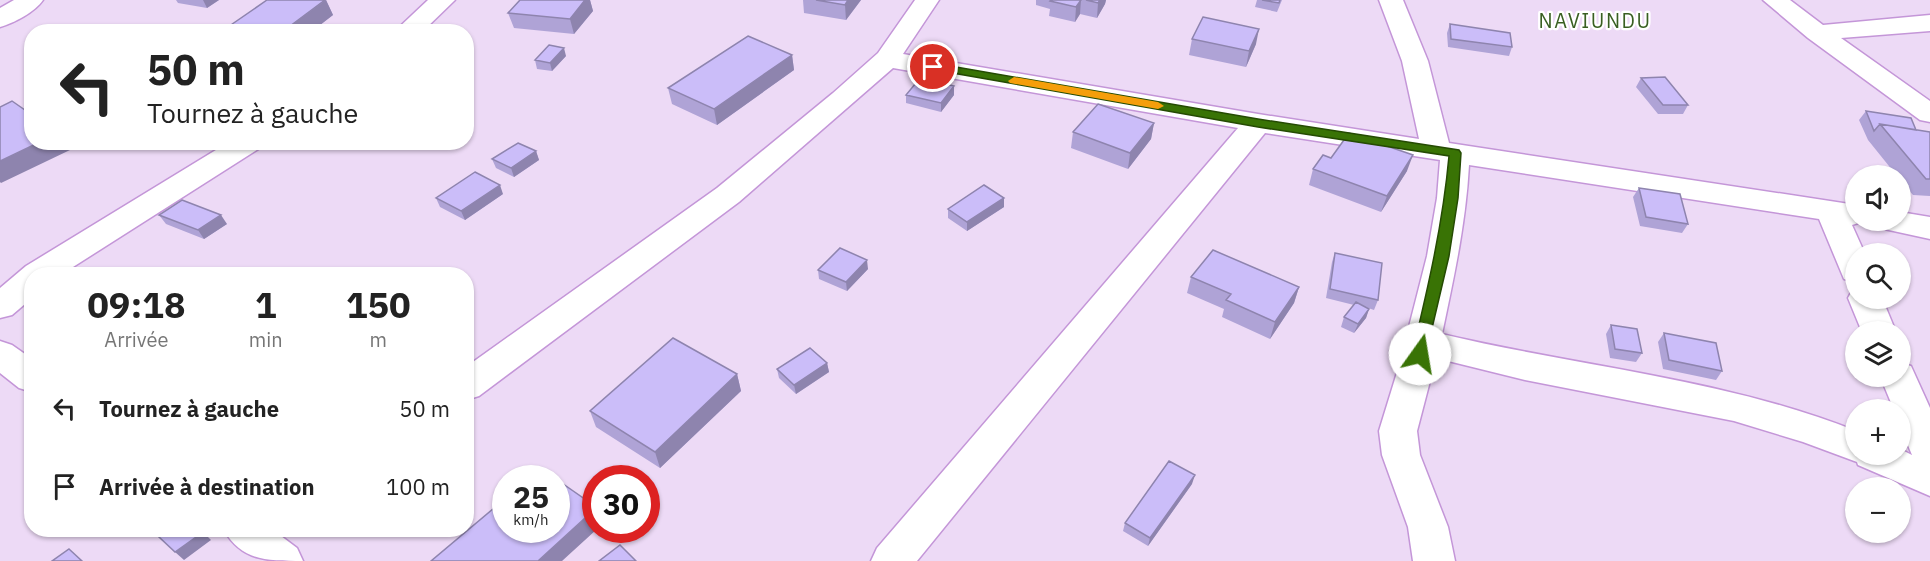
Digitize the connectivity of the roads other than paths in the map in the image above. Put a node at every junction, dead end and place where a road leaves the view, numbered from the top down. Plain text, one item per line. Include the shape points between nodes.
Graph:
1 (31, 0) edge
2 (443, 0) edge
3 (927, 0) edge
4 (1391, 0) edge
5 (1775, 0) edge
6 (0, 19) edge
7 (1930, 23) edge
8 (415, 24) edge
9 (1817, 33) junction
10 (887, 59) junction
11 (1930, 114) edge
12 (1258, 123) junction
13 (237, 150) edge
14 (1446, 151) junction
15 (1844, 213) edge
16 (1911, 225) edge
17 (1930, 228) edge
18 (1850, 243) edge
19 (49, 267) edge
20 (24, 286) edge
21 (0, 306) edge
22 (1422, 342) junction
23 (0, 354) edge
24 (24, 372) edge
25 (474, 380) edge
26 (1903, 387) edge
27 (1845, 442) edge
28 (1930, 452) edge
29 (1897, 465) edge
30 (1930, 480) edge
31 (892, 561) edge
32 (1434, 561) edge

1 - 6 street
2 - 8 street
3 - 10 street
4 - 14 street
5 - 9 street
7 - 9 street
9 - 11 street
10 - 12 street
10 - 25 street via 728,195
12 - 14 street
12 - 31 street
13 - 19 street
14 - 15 street
14 - 22 street via 1452,198 1443,256
15 - 18 street
16 - 17 street
20 - 21 street
22 - 27 street via 1523,366 1743,407
22 - 32 street via 1398,431 1401,455 1428,527
23 - 24 street
26 - 28 street
29 - 30 street

